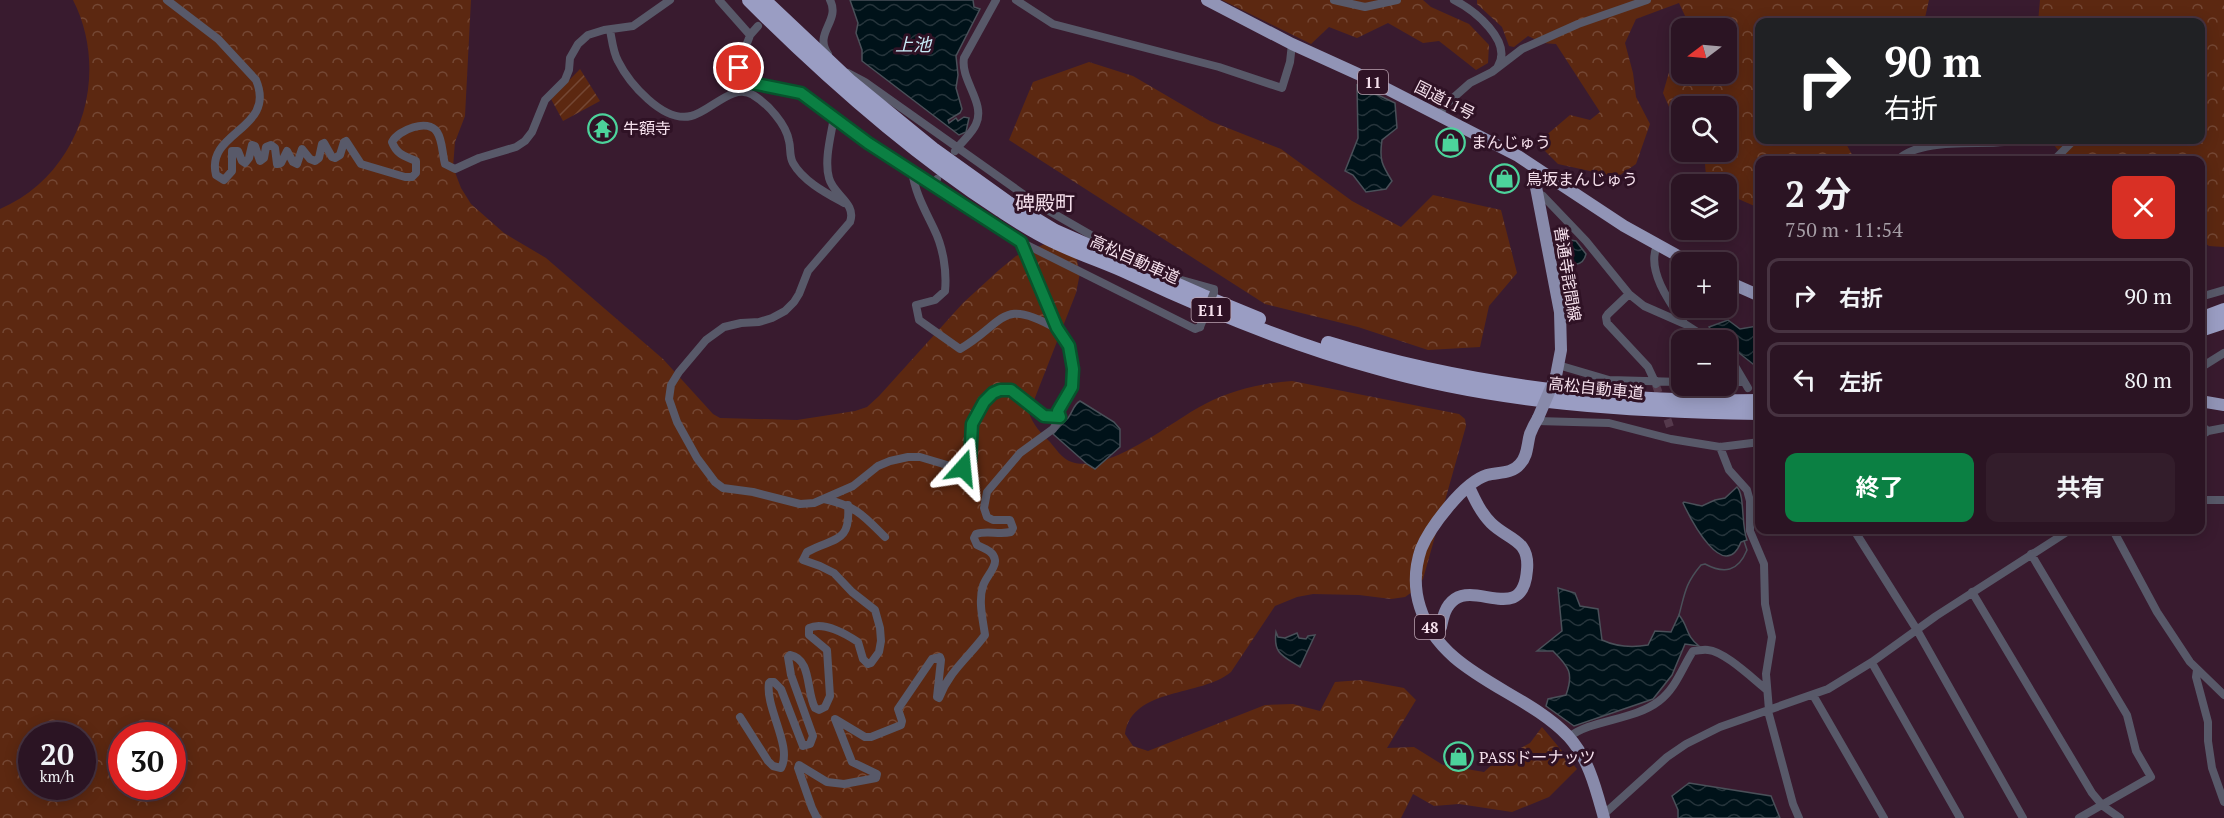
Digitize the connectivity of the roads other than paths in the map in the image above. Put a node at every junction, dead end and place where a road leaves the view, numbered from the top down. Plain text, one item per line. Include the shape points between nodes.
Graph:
1 (167, 0) edge
2 (670, 0) edge
3 (719, 0) edge
4 (749, 0) edge
5 (779, 0) edge
6 (830, 0) edge
7 (996, 0) edge
8 (1016, 0) edge
9 (1207, 0) edge
10 (1334, 0) edge
11 (1397, 0) edge
12 (1454, 0) edge
13 (1647, 0) edge
14 (768, 4) edge
15 (758, 26) dead end
16 (610, 30) junction
17 (750, 35) junction
18 (1292, 44) junction
19 (1497, 67) junction
20 (1440, 116) junction
21 (834, 117) junction
22 (1970, 144) edge
23 (2069, 144) edge
24 (957, 149) junction
25 (1902, 156) edge
26 (2058, 156) edge
27 (952, 158) dead end
28 (1536, 169) junction
29 (912, 171) junction
30 (1538, 193) junction
31 (849, 206) junction
32 (1021, 242) junction
33 (1658, 246) junction
34 (1671, 253) edge
35 (1737, 286) edge
36 (2224, 290) edge
37 (1629, 294) junction
38 (1755, 294) edge
39 (2205, 296) edge
40 (2224, 310) edge
41 (2205, 317) edge
42 (2224, 322) edge
43 (1685, 324) junction
44 (1057, 328) junction
45 (2205, 328) edge
46 (1694, 330) edge
47 (2224, 353) edge
48 (2205, 365) edge
49 (1737, 369) edge
50 (1557, 371) junction
51 (1671, 382) edge
52 (1655, 383) junction
53 (1737, 384) edge
54 (1755, 401) edge
55 (2205, 402) edge
56 (2224, 405) edge
57 (1755, 413) edge
58 (1060, 417) junction
59 (1537, 419) junction
60 (2205, 428) edge
61 (2224, 428) edge
62 (2208, 430) junction
63 (2205, 432) edge
64 (1755, 443) edge
65 (1720, 447) junction
66 (1469, 487) junction
67 (822, 499) junction
68 (2205, 500) edge
69 (2224, 501) edge
70 (848, 506) junction
71 (1857, 534) edge
72 (2064, 534) edge
73 (2115, 534) edge
74 (885, 537) dead end
75 (2031, 554) junction
76 (1972, 592) junction
77 (1917, 630) junction
78 (1433, 633) junction
79 (1872, 663) junction
80 (2197, 670) junction
81 (1767, 690) junction
82 (1813, 695) junction
83 (2224, 695) edge
84 (1769, 711) junction
85 (740, 717) dead end
86 (1569, 737) junction
87 (2224, 802) edge
88 (2103, 806) junction
89 (1604, 816) edge
90 (1800, 817) edge
91 (817, 818) edge
92 (1884, 818) edge
93 (1960, 818) edge
94 (2023, 818) edge
95 (2079, 818) edge
96 (2120, 818) edge

1 - 16 street via 218,39 256,80 255,116 216,152 216,175 224,180 232,171 232,151 238,151 245,163 252,145 260,161 271,145 277,164 287,150 297,164 302,149 315,161 324,143 335,158 346,141 362,164 405,177 416,173 416,161 400,155 392,142 400,132 415,127 434,128 445,164 454,169 516,147 532,132 545,100 565,80 578,44 588,35
2 - 16 street via 633,26
3 - 17 street
4 - 57 highway, 高松自動車道 / E11 via 846,92 983,198 1052,241 1199,306 1375,368 1461,388 1615,408
5 - 14 street
6 - 24 street via 833,12 823,41 828,54 849,74
7 - 24 street via 964,58 963,67 977,105 977,123
8 - 18 street via 1053,24 1197,61 1282,88
9 - 18 highway, 国道11号 / 11
10 - 11 street via 1365,7
12 - 19 street via 1482,20 1498,41 1502,56
13 - 19 street via 1550,36
14 - 54 highway, 高松自動車道 / E11 via 851,82 933,149 1007,202 1055,231 1203,296 1296,333 1380,359 1467,378 1614,397
15 - 17 street
16 - 31 street via 618,61 632,83 654,104 671,114 690,117 732,94 754,95 785,124 793,163 820,189
17 - 21 street via 738,61 746,80 801,93
18 - 20 highway, 国道11号 / 11
19 - 20 street via 1470,83 1444,106
20 - 28 highway, 国道11号 / 11
21 - 29 street
21 - 31 street via 828,177
22 - 25 street via 1936,146
23 - 26 street
24 - 27 street
24 - 32 street, bridge via 1037,204 1133,260 1214,291 1200,327 1195,328
28 - 30 main road, 善通寺詫間線 / 48
28 - 33 highway, 国道11号 / 11
29 - 32 street via 935,182
29 - 44 street via 944,260 946,285 935,300 916,305 919,320 960,349 979,338 998,319 1014,313 1038,318
30 - 37 street via 1586,241
30 - 50 main road, 善通寺詫間線 / 48 via 1560,312
31 - 67 street via 850,222 808,271 794,302 772,318 724,327 706,340 679,372 669,399 698,458 723,488 800,504
32 - 44 street
33 - 34 highway, 国道11号 / 11
33 - 43 street via 1653,256 1654,268
35 - 38 highway
36 - 39 street
37 - 43 street via 1644,306
37 - 52 street via 1608,314 1607,323 1648,367
40 - 41 highway
42 - 45 highway
43 - 46 street
44 - 58 street via 1069,346 1073,369 1071,391 1058,411
47 - 48 street
49 - 53 street via 1746,385
50 - 52 street
50 - 59 main road, 善通寺詫間線 / 48, bridge
51 - 52 street
55 - 56 highway
58 - 67 street via 1047,418 1017,393 1000,390 984,402 972,424 972,455 966,467 920,457 899,459 878,466 853,486
58 - 91 street via 1053,429 1020,453 987,492 987,517 1010,520 1013,528 1005,533 980,532 974,538 995,559 982,587 985,635 959,663 939,698 941,660 932,659 898,709 901,725 865,737 835,719 852,762 877,774 876,778 844,784 826,782 799,765
59 - 65 street via 1609,423
59 - 66 main road, 善通寺詫間線 / 48 via 1520,464 1508,472 1484,476
60 - 62 street
61 - 62 street
62 - 63 street
64 - 65 street
65 - 81 street via 1729,470 1747,490 1750,531 1764,564 1765,604 1772,637
66 - 78 main road, 善通寺詫間線 / 48 via 1437,521 1421,549 1416,576 1418,600
66 - 78 main road, 48 via 1489,521 1518,540 1525,551 1527,573 1521,591 1514,597 1502,600 1467,595 1455,599 1444,611 1441,627
67 - 70 street
68 - 69 street
70 - 74 street
70 - 85 street via 846,532 807,552 803,560 834,573 875,610 880,628 879,652 868,664 858,642 819,626 809,628 809,635 827,650 830,696 825,707 815,708 804,665 797,657 788,657 813,736 810,744 803,746 781,690 774,682 769,683 768,697 783,750 781,768 768,761
71 - 77 street
72 - 75 street
73 - 80 street via 2157,612
75 - 76 street
75 - 88 street via 2127,715 2136,751 2151,777
76 - 77 street
76 - 88 street
77 - 79 street
77 - 94 street
78 - 86 main road, 善通寺詫間線 / 48 via 1462,663 1553,722
79 - 82 street
79 - 93 street
80 - 83 street
80 - 87 street via 2208,722 2212,768
81 - 84 street
81 - 86 street via 1715,652 1694,651 1676,683 1660,700 1630,716 1578,730
82 - 84 street
82 - 92 street
84 - 89 street via 1720,727 1686,744
84 - 90 street via 1793,804
86 - 89 main road, 善通寺詫間線 / 48 via 1589,769
88 - 95 street
88 - 96 street

